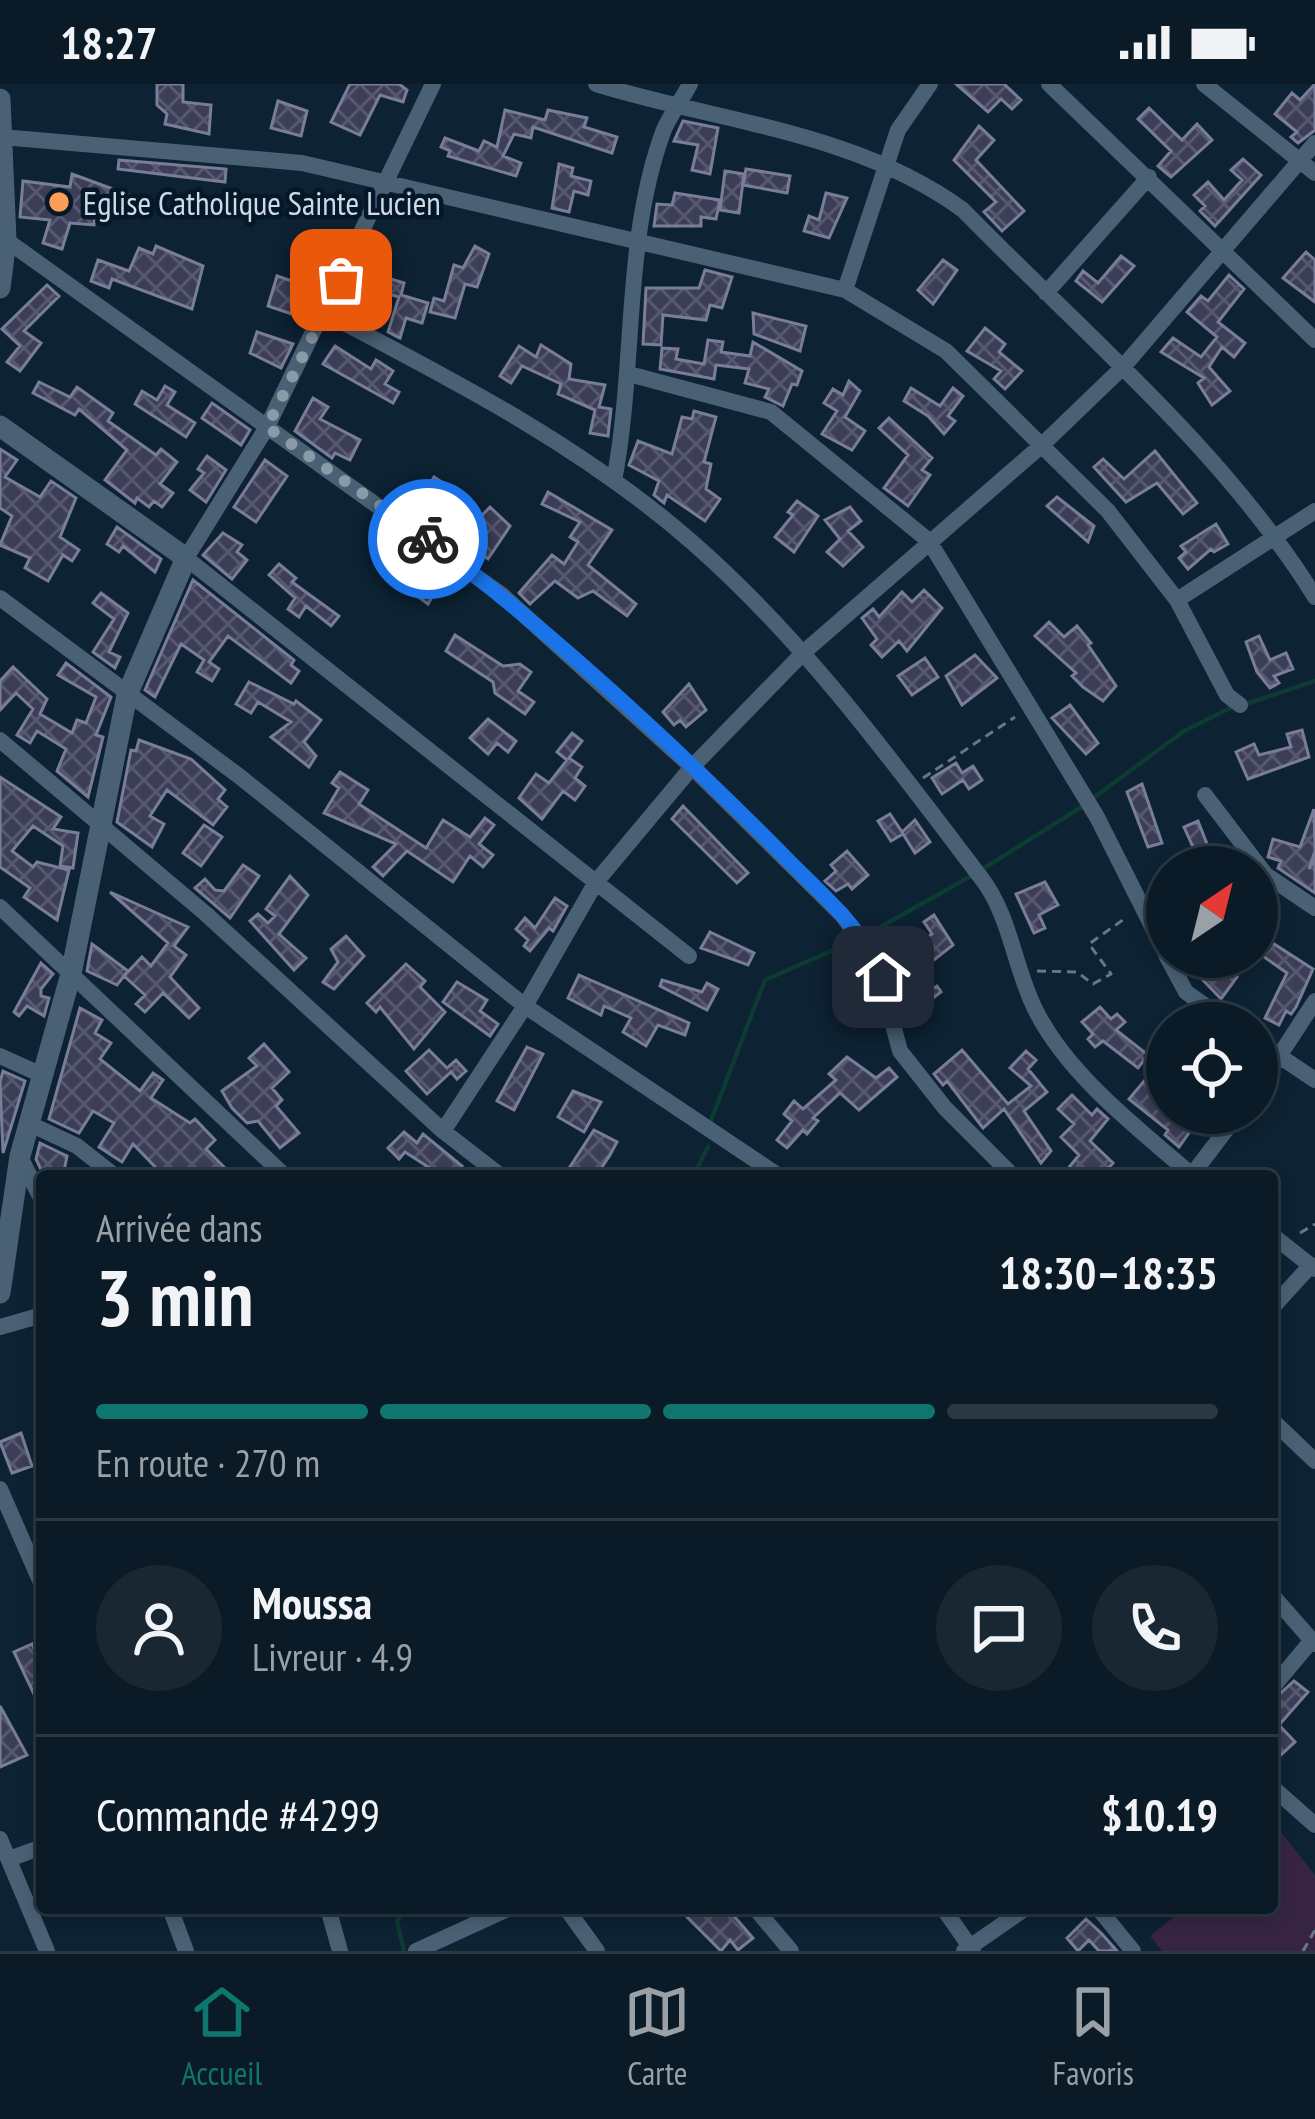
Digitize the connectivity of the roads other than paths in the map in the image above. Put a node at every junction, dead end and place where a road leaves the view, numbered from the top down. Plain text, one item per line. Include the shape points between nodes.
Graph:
1 (433, 84) edge
2 (596, 84) edge
3 (690, 84) edge
4 (930, 84) edge
5 (1049, 84) edge
6 (1204, 84) edge
7 (0, 99) edge
8 (678, 109) junction
9 (0, 111) edge
10 (2, 137) edge
11 (1315, 143) edge
12 (1299, 160) junction
13 (885, 161) junction
14 (1315, 173) edge
15 (1149, 177) junction
16 (390, 183) junction
17 (638, 239) junction
18 (6, 240) junction
19 (1222, 250) junction
20 (0, 288) edge
21 (845, 290) junction
22 (1046, 293) junction
23 (325, 313) junction
24 (1315, 340) edge
25 (1123, 367) junction
26 (629, 374) junction
27 (0, 426) edge
28 (267, 427) junction
29 (1042, 445) junction
30 (614, 481) junction
31 (1315, 512) edge
32 (1274, 538) junction
33 (929, 541) junction
34 (186, 558) junction
35 (1315, 597) edge
36 (0, 598) edge
37 (1177, 600) junction
38 (804, 652) junction
39 (128, 695) junction
40 (1240, 705) dead end
41 (0, 740) edge
42 (692, 767) junction
43 (1205, 795) dead end
44 (98, 819) junction
45 (596, 882) junction
46 (0, 907) edge
47 (1315, 908) edge
48 (1146, 912) edge
49 (689, 956) dead end
50 (71, 974) junction
51 (1178, 978) edge
52 (1315, 1001) edge
53 (1200, 1002) edge
54 (525, 1006) junction
55 (1278, 1055) edge
56 (0, 1056) edge
57 (1282, 1058) junction
58 (1278, 1063) edge
59 (42, 1075) junction
60 (1315, 1079) edge
61 (32, 1125) junction
62 (442, 1131) junction
63 (1223, 1134) edge
64 (20, 1156) junction
65 (107, 1170) edge
66 (279, 1170) edge
67 (493, 1170) edge
68 (769, 1170) edge
69 (1007, 1170) edge
70 (1185, 1170) edge
71 (1196, 1170) edge
72 (36, 1188) edge
73 (1278, 1240) edge
74 (1313, 1267) edge
75 (0, 1293) edge
76 (1278, 1302) edge
77 (36, 1317) edge
78 (0, 1328) edge
79 (1278, 1426) edge
80 (1315, 1461) edge
81 (0, 1489) edge
82 (36, 1571) edge
83 (1278, 1602) edge
84 (1313, 1642) edge
85 (1278, 1681) edge
86 (1278, 1792) edge
87 (1315, 1825) edge
88 (0, 1839) edge
89 (36, 1848) edge
90 (9, 1858) junction
91 (172, 1914) edge
92 (330, 1914) edge
93 (498, 1914) edge
94 (570, 1914) edge
95 (760, 1914) edge
96 (948, 1914) edge
97 (1018, 1914) edge
98 (1103, 1914) edge
99 (969, 1950) edge
100 (47, 1951) edge
101 (186, 1951) edge
102 (340, 1951) edge
103 (416, 1951) edge
104 (597, 1951) edge
105 (791, 1951) edge
106 (1133, 1951) edge

1 - 16 street
2 - 8 street
3 - 8 street
4 - 13 street
5 - 15 street
6 - 12 street
7 - 9 street
8 - 13 street
8 - 17 street via 662,138
9 - 10 street
10 - 16 street via 224,152
10 - 18 street
11 - 12 street
12 - 14 street
12 - 19 street
13 - 21 street
13 - 22 street via 963,210
15 - 19 street
15 - 22 street
16 - 17 street
16 - 23 street
17 - 21 street
17 - 26 street
18 - 20 street
18 - 28 street
19 - 24 street
19 - 25 street
21 - 29 street via 946,351
22 - 25 street
23 - 28 street
23 - 30 street via 453,380
25 - 29 street
25 - 32 street
26 - 30 street
26 - 33 street via 771,412
27 - 34 street
28 - 34 street
28 - 42 street via 502,595
29 - 33 street
29 - 37 street via 1108,511
30 - 38 street via 694,543
31 - 32 street
32 - 35 street
32 - 37 street
33 - 38 street
33 - 48 street via 1089,802
34 - 39 street
34 - 45 street
36 - 39 street
37 - 40 street
38 - 42 street
38 - 70 street via 977,873 1036,1012 1094,1087
39 - 44 street
39 - 54 street
41 - 44 street
42 - 45 street
42 - 69 street via 859,938 883,977 900,1052
43 - 47 street via 1266,875
44 - 50 street
44 - 62 street
45 - 49 street
45 - 54 street
46 - 50 street
50 - 59 street
50 - 66 street
51 - 53 street
52 - 57 street
54 - 62 street
54 - 68 street
55 - 57 street
56 - 59 street
57 - 58 street
57 - 60 street
59 - 61 street
61 - 64 street
61 - 65 street
62 - 67 street
63 - 71 street
64 - 72 street
64 - 75 street
73 - 74 street
74 - 76 street
77 - 78 street
79 - 80 street
81 - 82 street
83 - 84 street
84 - 85 street
86 - 87 street
88 - 90 street
89 - 90 street
90 - 100 street
91 - 101 street
92 - 102 street
93 - 103 street
94 - 104 street
95 - 105 street
96 - 99 street
97 - 99 street
98 - 106 street

